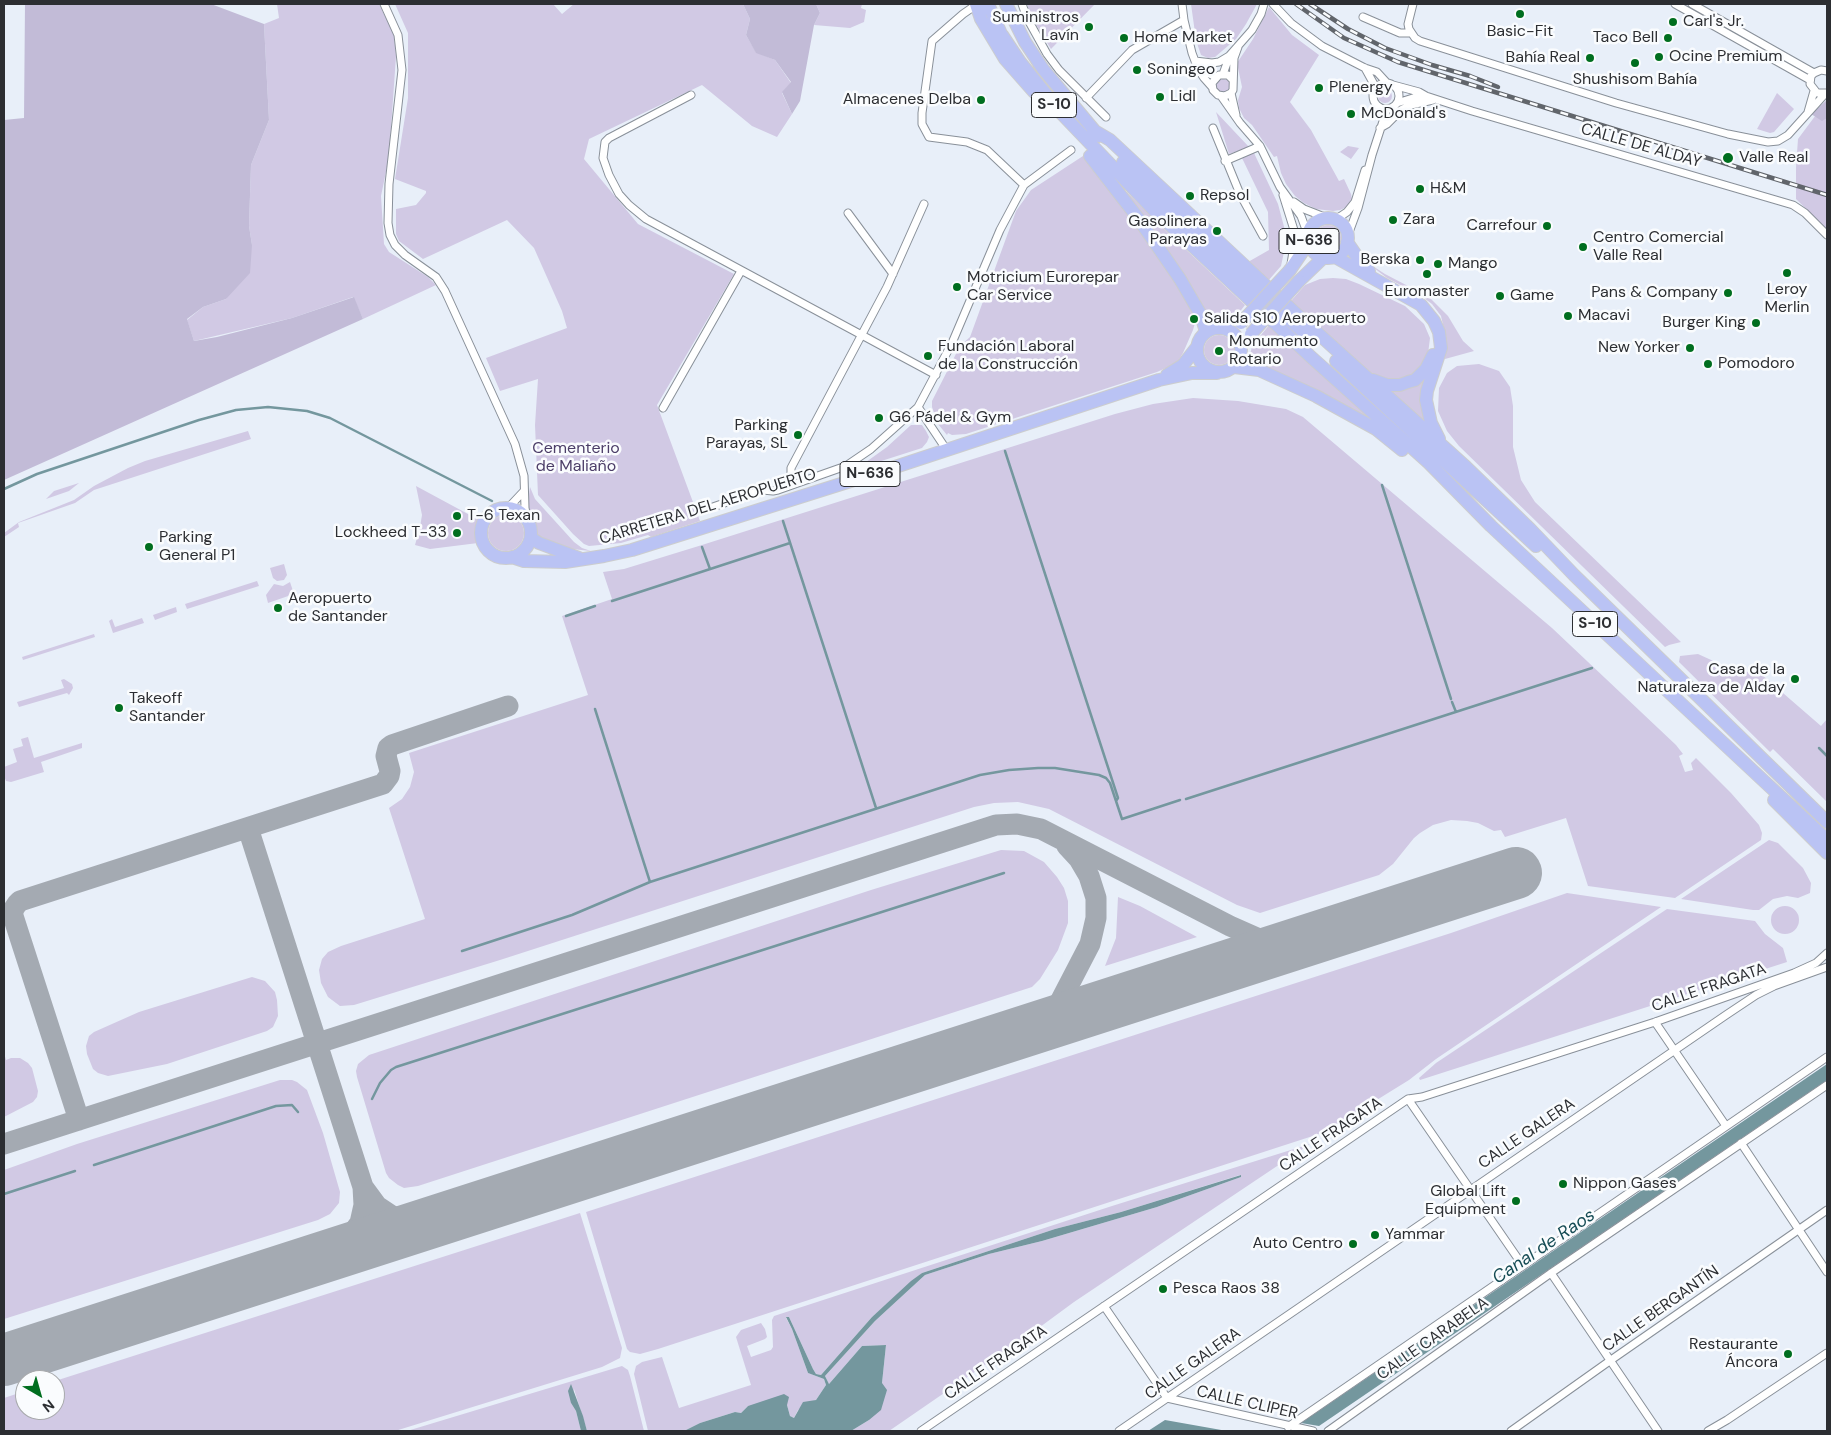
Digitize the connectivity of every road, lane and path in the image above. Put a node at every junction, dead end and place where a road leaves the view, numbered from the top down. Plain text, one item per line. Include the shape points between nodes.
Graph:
1 (384, 4) edge
2 (1006, 4) edge
3 (1022, 4) edge
4 (1182, 4) edge
5 (1264, 4) edge
6 (1273, 4) edge
7 (1413, 4) edge
8 (1675, 4) edge
9 (1692, 4) edge
10 (976, 5) edge
11 (1364, 16) dead end
12 (1184, 20) junction
13 (1411, 33) junction
14 (1002, 35) junction
15 (1238, 47) junction
16 (1230, 55) junction
17 (1195, 61) junction
18 (1364, 68) junction
19 (1827, 71) edge
20 (1219, 75) junction
21 (1812, 76) junction
22 (1232, 79) junction
23 (1391, 85) junction
24 (1212, 86) junction
25 (1376, 88) junction
26 (1033, 90) junction
27 (1814, 91) junction
28 (1231, 93) junction
29 (1826, 93) edge
30 (691, 95) dead end
31 (1221, 96) junction
32 (1426, 96) junction
33 (1086, 98) junction
34 (1437, 100) junction
35 (1397, 103) junction
36 (1379, 107) junction
37 (1387, 109) junction
38 (1808, 112) junction
39 (1106, 117) dead end
40 (1236, 118) junction
41 (1213, 128) dead end
42 (1380, 128) junction
43 (1094, 130) junction
44 (1260, 146) junction
45 (1070, 150) dead end
46 (1372, 155) junction
47 (1225, 160) junction
48 (1024, 185) junction
49 (1280, 187) junction
50 (1288, 198) junction
51 (924, 204) dead end
52 (848, 213) dead end
53 (1331, 219) junction
54 (1827, 235) edge
55 (1263, 236) dead end
56 (1309, 238) junction
57 (1348, 239) junction
58 (1329, 257) junction
59 (1290, 270) junction
60 (741, 271) junction
61 (893, 274) junction
62 (1380, 282) junction
63 (1434, 321) junction
64 (1230, 331) junction
65 (1206, 332) junction
66 (861, 334) junction
67 (1197, 346) junction
68 (1241, 346) junction
69 (1234, 367) junction
70 (1217, 373) junction
71 (1363, 374) junction
72 (936, 375) junction
73 (1159, 380) junction
74 (663, 408) dead end
75 (918, 408) junction
76 (946, 449) junction
77 (1450, 453) junction
78 (791, 484) junction
79 (524, 491) junction
80 (508, 508) junction
81 (707, 509) dead end
82 (527, 518) junction
83 (1491, 526) junction
84 (531, 538) junction
85 (512, 557) junction
86 (580, 558) junction
87 (1574, 575) junction
88 (1718, 715) junction
89 (1731, 752) junction
90 (1827, 812) edge
91 (1827, 822) edge
92 (1827, 840) edge
93 (1827, 853) edge
94 (1827, 953) edge
95 (1827, 961) edge
96 (1827, 966) edge
97 (1808, 971) junction
98 (1723, 1007) junction
99 (1655, 1022) junction
100 (1675, 1050) junction
101 (1827, 1057) edge
102 (1827, 1085) edge
103 (1408, 1099) junction
104 (1726, 1126) junction
105 (1741, 1143) junction
106 (1470, 1190) junction
107 (1827, 1210) edge
108 (1798, 1230) junction
109 (1523, 1266) junction
110 (1827, 1272) edge
111 (1551, 1273) junction
112 (1104, 1306) junction
113 (1827, 1352) edge
114 (1611, 1360) junction
115 (1167, 1398) junction
116 (1727, 1420) junction
117 (1288, 1427) junction
118 (921, 1431) edge
119 (1119, 1431) edge
120 (1314, 1431) edge
121 (1328, 1431) edge
122 (1511, 1431) edge
123 (1658, 1431) edge
124 (1708, 1431) edge
125 (1716, 1431) edge

1 - 79 street via 398,35 402,70 389,184 390,235 395,245 436,277 445,291 515,444 523,471
2 - 43 highway, S-10 via 1043,69
3 - 33 street via 1042,47
4 - 12 street
5 - 15 street via 1252,30
6 - 18 street, CALLE DE ALDAY via 1291,23 1322,46
7 - 13 street via 1408,24
8 - 21 street
9 - 21 street
10 - 14 highway, S-10
10 - 26 highway via 1005,59
10 - 48 street via 932,41 922,124 929,137 967,142 987,150
11 - 13 street via 1400,33
12 - 17 street
12 - 33 street via 1132,50
13 - 38 street via 1420,41 1616,103 1755,139 1778,142
14 - 26 highway via 1010,55
14 - 83 highway, S-10 via 1062,114 1153,209 1429,463
15 - 16 street
15 - 22 street
16 - 17 street via 1225,60 1212,63
16 - 20 street
17 - 20 street via 1208,73
17 - 24 street
18 - 23 street, CALLE DE ALDAY via 1381,75
18 - 25 street
19 - 21 street via 1821,70
20 - 22 street via 1228,75
20 - 24 street
21 - 27 street via 1810,84
22 - 28 street
23 - 25 street via 1382,84
23 - 32 street, CALLE DE ALDAY
23 - 35 street via 1399,95
24 - 31 street
25 - 36 street via 1374,100
26 - 65 highway via 1106,175 1138,218 1180,279 1201,315
27 - 29 street
27 - 38 street
28 - 31 street
28 - 40 street
29 - 38 street
30 - 60 street via 609,138 605,142 603,158 613,184 634,210
31 - 40 street
32 - 34 street, CALLE DE ALDAY
32 - 35 street
33 - 39 street
34 - 42 street, CALLE DE ALDAY via 1411,104
34 - 54 street, CALLE DE ALDAY via 1793,205
35 - 37 street
36 - 37 street
36 - 42 street
37 - 42 street
40 - 44 street
41 - 47 street
42 - 46 street
43 - 71 highway via 1110,140
43 - 87 highway, S-10 via 1160,201 1239,275 1533,543
44 - 47 street
44 - 49 street
45 - 48 street
46 - 53 street via 1355,202 1347,212
46 - 57 street
47 - 55 street
48 - 72 street via 1000,230
49 - 50 street
49 - 59 street via 1294,230
50 - 53 street
50 - 56 street via 1301,216
51 - 61 street
52 - 61 street
53 - 56 highway, N-636 via 1315,223
53 - 57 highway, N-636 via 1342,224
56 - 58 highway, N-636 via 1315,253
56 - 59 highway, N-636
57 - 58 highway, N-636 via 1343,251
57 - 62 highway via 1360,261
58 - 62 highway
58 - 68 highway, N-636, bridge via 1299,281
59 - 64 highway, N-636, bridge via 1242,323
60 - 66 street
60 - 74 street
61 - 66 street
62 - 63 highway via 1421,305
63 - 71 highway via 1434,352 1419,376 1400,385 1387,385
63 - 77 highway via 1441,348 1427,391 1427,408 1438,437
64 - 65 highway via 1216,328
64 - 68 highway
65 - 67 highway, N-636
66 - 72 street
66 - 78 street via 791,468
67 - 70 highway via 1201,364
67 - 73 highway, CARRETERA DEL AEROPUERTO / N-636 via 1183,366
68 - 69 highway, N-636 via 1240,357
69 - 70 highway, N-636
69 - 83 highway via 1259,370 1316,396 1376,430
70 - 73 highway, CARRETERA DEL AEROPUERTO / N-636 via 1192,373
71 - 77 highway
72 - 75 street
73 - 76 highway, CARRETERA DEL AEROPUERTO / N-636
75 - 76 street
75 - 78 street via 846,466
76 - 86 highway, CARRETERA DEL AEROPUERTO / N-636 via 632,550
77 - 87 highway
78 - 81 street via 772,491 762,490
79 - 80 street
79 - 82 street
80 - 82 highway via 516,509
80 - 85 highway, N-636 via 493,511 487,516 481,536 492,554
82 - 84 highway
83 - 89 highway, S-10
84 - 85 highway via 524,550
84 - 86 highway, N-636
85 - 86 highway, N-636 via 548,562
87 - 88 highway, S-10
88 - 90 highway
88 - 91 highway, S-10
89 - 92 highway, S-10
89 - 93 highway
94 - 97 street
95 - 97 street, CALLE GALERA
96 - 97 street, CALLE GALERA
97 - 98 street, CALLE FRAGATA
97 - 98 street, CALLE GALERA
98 - 99 street, CALLE FRAGATA
98 - 100 street, CALLE GALERA
99 - 100 street
99 - 103 street, CALLE FRAGATA
100 - 104 street
100 - 106 street, CALLE GALERA
101 - 104 street
102 - 105 street, CALLE CARABELA
103 - 106 street
103 - 112 street, CALLE FRAGATA
104 - 109 street
105 - 108 street
105 - 111 street, CALLE CARABELA
106 - 109 street
106 - 115 street, CALLE GALERA
107 - 108 street, CALLE BERGANTÍN
108 - 110 street
108 - 114 street, CALLE BERGANTÍN
109 - 117 street
111 - 114 street
111 - 121 street, CALLE CARABELA
112 - 115 street
112 - 118 street, CALLE FRAGATA
113 - 116 street
114 - 122 street, CALLE BERGANTÍN
114 - 123 street
115 - 117 street, CALLE CLIPER
115 - 119 street, CALLE GALERA
116 - 124 street
116 - 125 street
117 - 120 street, CALLE CLIPER

